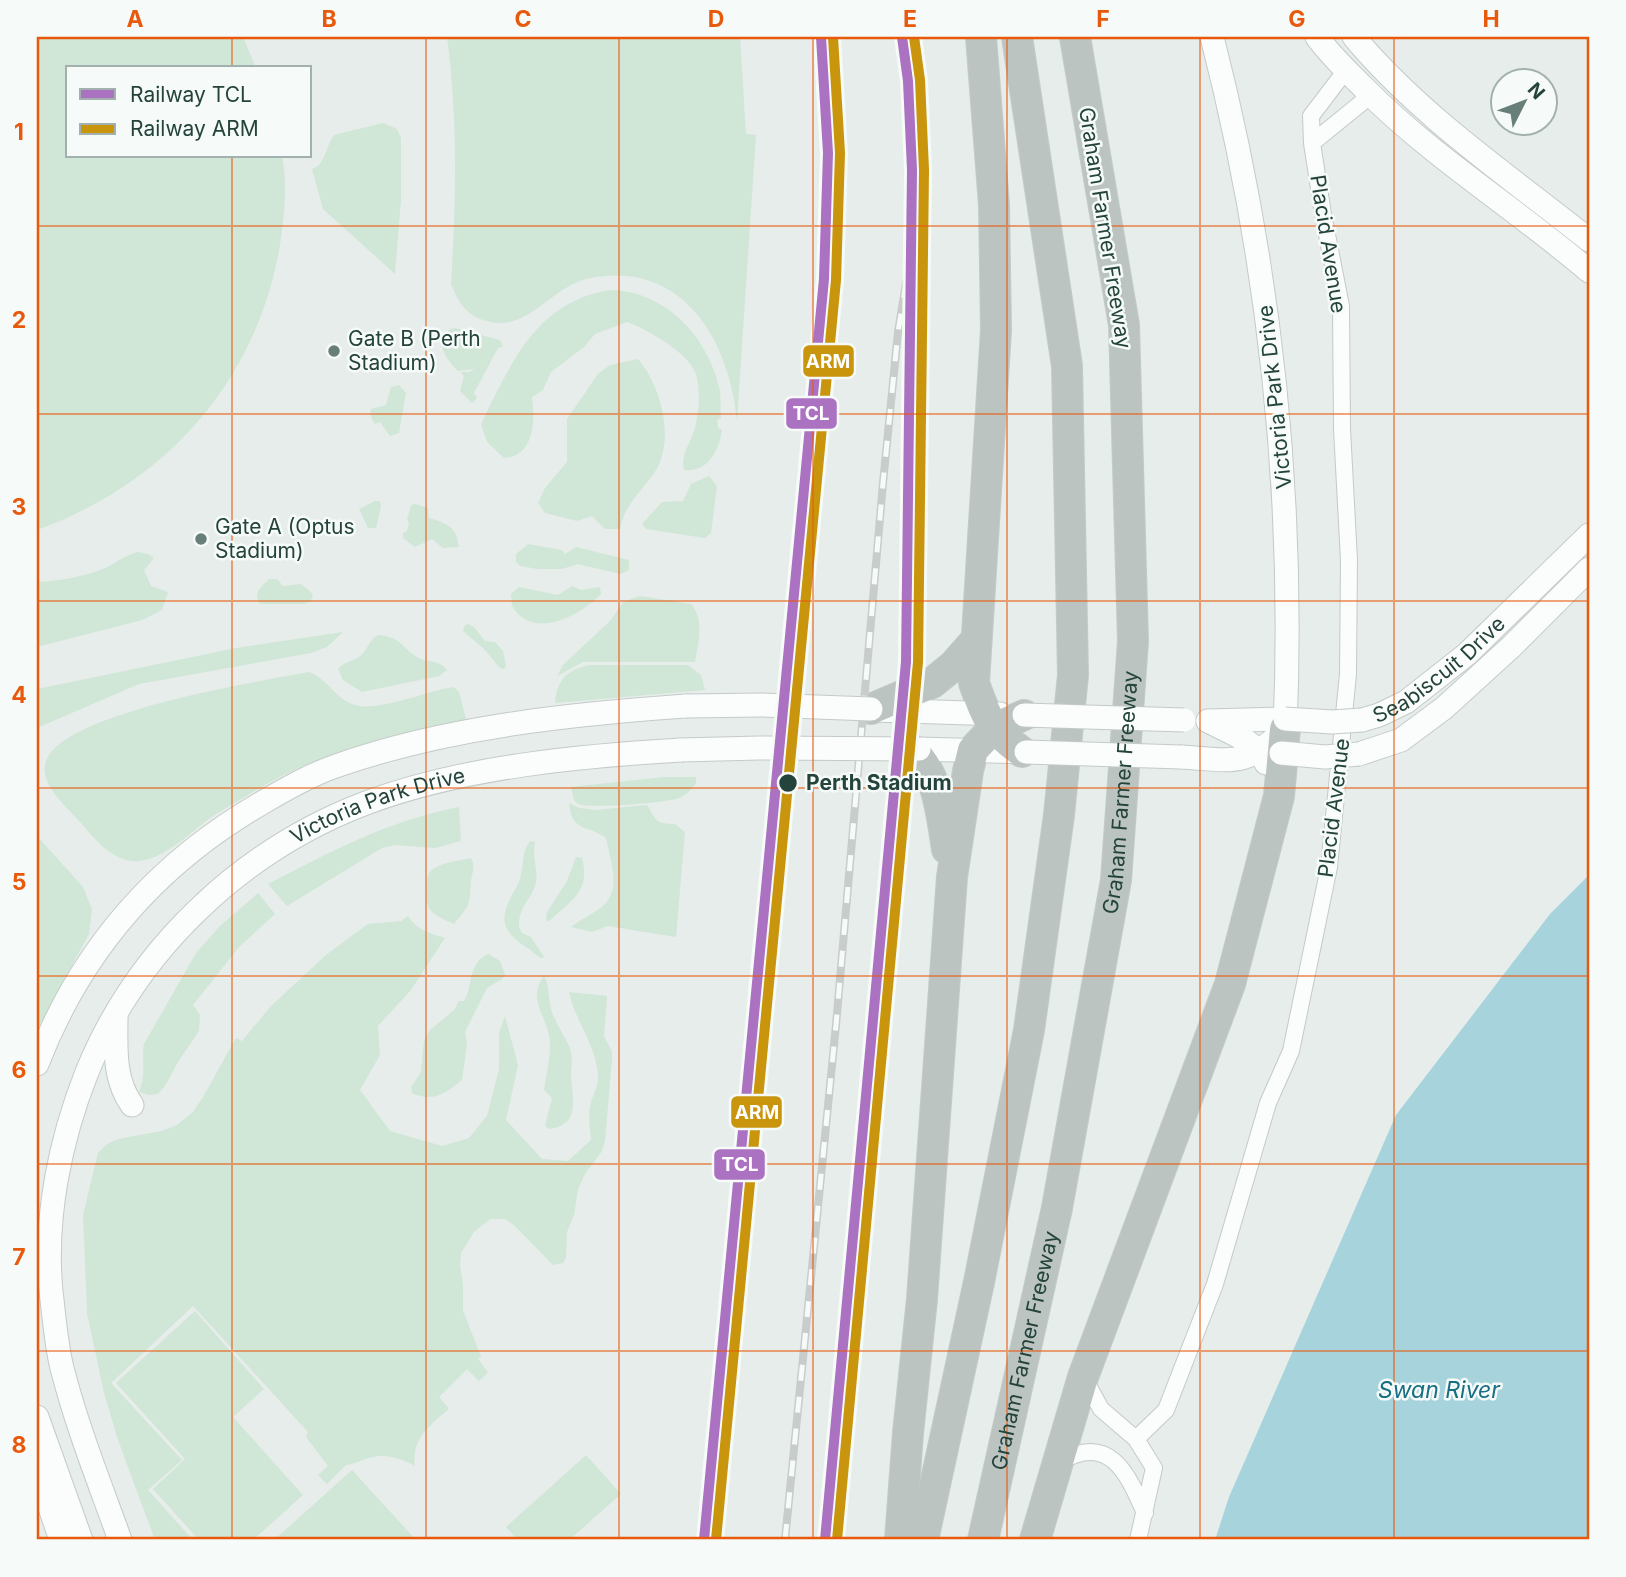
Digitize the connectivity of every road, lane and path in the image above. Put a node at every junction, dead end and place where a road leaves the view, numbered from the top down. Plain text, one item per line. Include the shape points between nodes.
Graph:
1 (981, 37) edge
2 (1017, 37) edge
3 (1075, 37) edge
4 (1212, 37) edge
5 (1317, 37) edge
6 (1354, 37) edge
7 (1346, 70) junction
8 (1371, 96) junction
9 (1312, 143) junction
10 (1589, 240) edge
11 (1589, 271) edge
12 (1589, 535) edge
13 (1589, 569) edge
14 (975, 641) junction
15 (921, 700) junction
16 (871, 709) joint
17 (1024, 715) joint
18 (989, 721) junction
19 (1208, 721) junction
20 (1278, 738) junction
21 (973, 750) junction
22 (916, 751) junction
23 (1022, 752) junction
24 (952, 877) junction
25 (116, 1013) junction
26 (38, 1058) edge
27 (132, 1105) dead end
28 (1083, 1377) junction
29 (37, 1417) edge
30 (1136, 1439) junction
31 (1055, 1465) junction
32 (37, 1469) edge
33 (1146, 1513) junction
34 (61, 1540) edge
35 (81, 1540) edge
36 (120, 1540) edge
37 (900, 1540) edge
38 (923, 1540) edge
39 (983, 1540) edge
40 (1035, 1540) edge
41 (1138, 1540) edge

1 - 14 highway via 994,205 996,330
2 - 38 highway via 1067,366 1073,675 1029,1030
3 - 39 highway, Graham Farmer Freeway via 1124,325 1133,641 1116,880 1057,1208
4 - 20 street, Victoria Park Drive via 1251,206 1286,508 1289,639
5 - 7 street
6 - 10 street via 1438,121
7 - 8 street
7 - 9 street, Placid Avenue via 1311,116
8 - 9 street
8 - 11 street via 1395,120
9 - 30 street, Placid Avenue via 1341,306 1349,560 1348,674 1329,867 1291,1051 1268,1103 1214,1284 1166,1410
12 - 20 street, Seabiscuit Drive, bridge via 1467,654 1406,702 1362,720 1332,722
13 - 20 street, Seabiscuit Drive, bridge via 1444,708 1401,740 1359,754 1325,757
14 - 15 highway
14 - 18 highway via 974,683
15 - 16 highway
15 - 18 street
16 - 26 street, bridge via 686,706 564,718 459,734 334,767 222,826 136,902 106,937 57,1016
17 - 18 highway
17 - 19 street, bridge
18 - 21 highway
18 - 23 highway
19 - 20 street, Seabiscuit Drive
19 - 20 street via 1247,740
20 - 23 street, Victoria Park Drive, bridge via 1251,757 1230,759
20 - 28 highway via 1279,796 1230,984
21 - 22 street, Victoria Park Drive
21 - 23 street, Victoria Park Drive
21 - 24 highway
22 - 24 highway via 934,781
22 - 25 street, Victoria Park Drive, bridge via 759,747 569,759 466,776 367,803 319,824 228,883 149,962
24 - 37 highway
25 - 27 street via 118,1073
25 - 36 street, Victoria Park Drive via 64,1139 52,1216 51,1288 62,1366
28 - 30 street via 1101,1409
28 - 31 highway
29 - 35 street
30 - 33 street via 1154,1468
31 - 33 street via 1075,1454 1107,1454 1131,1480
31 - 40 highway
32 - 34 street
33 - 41 street

